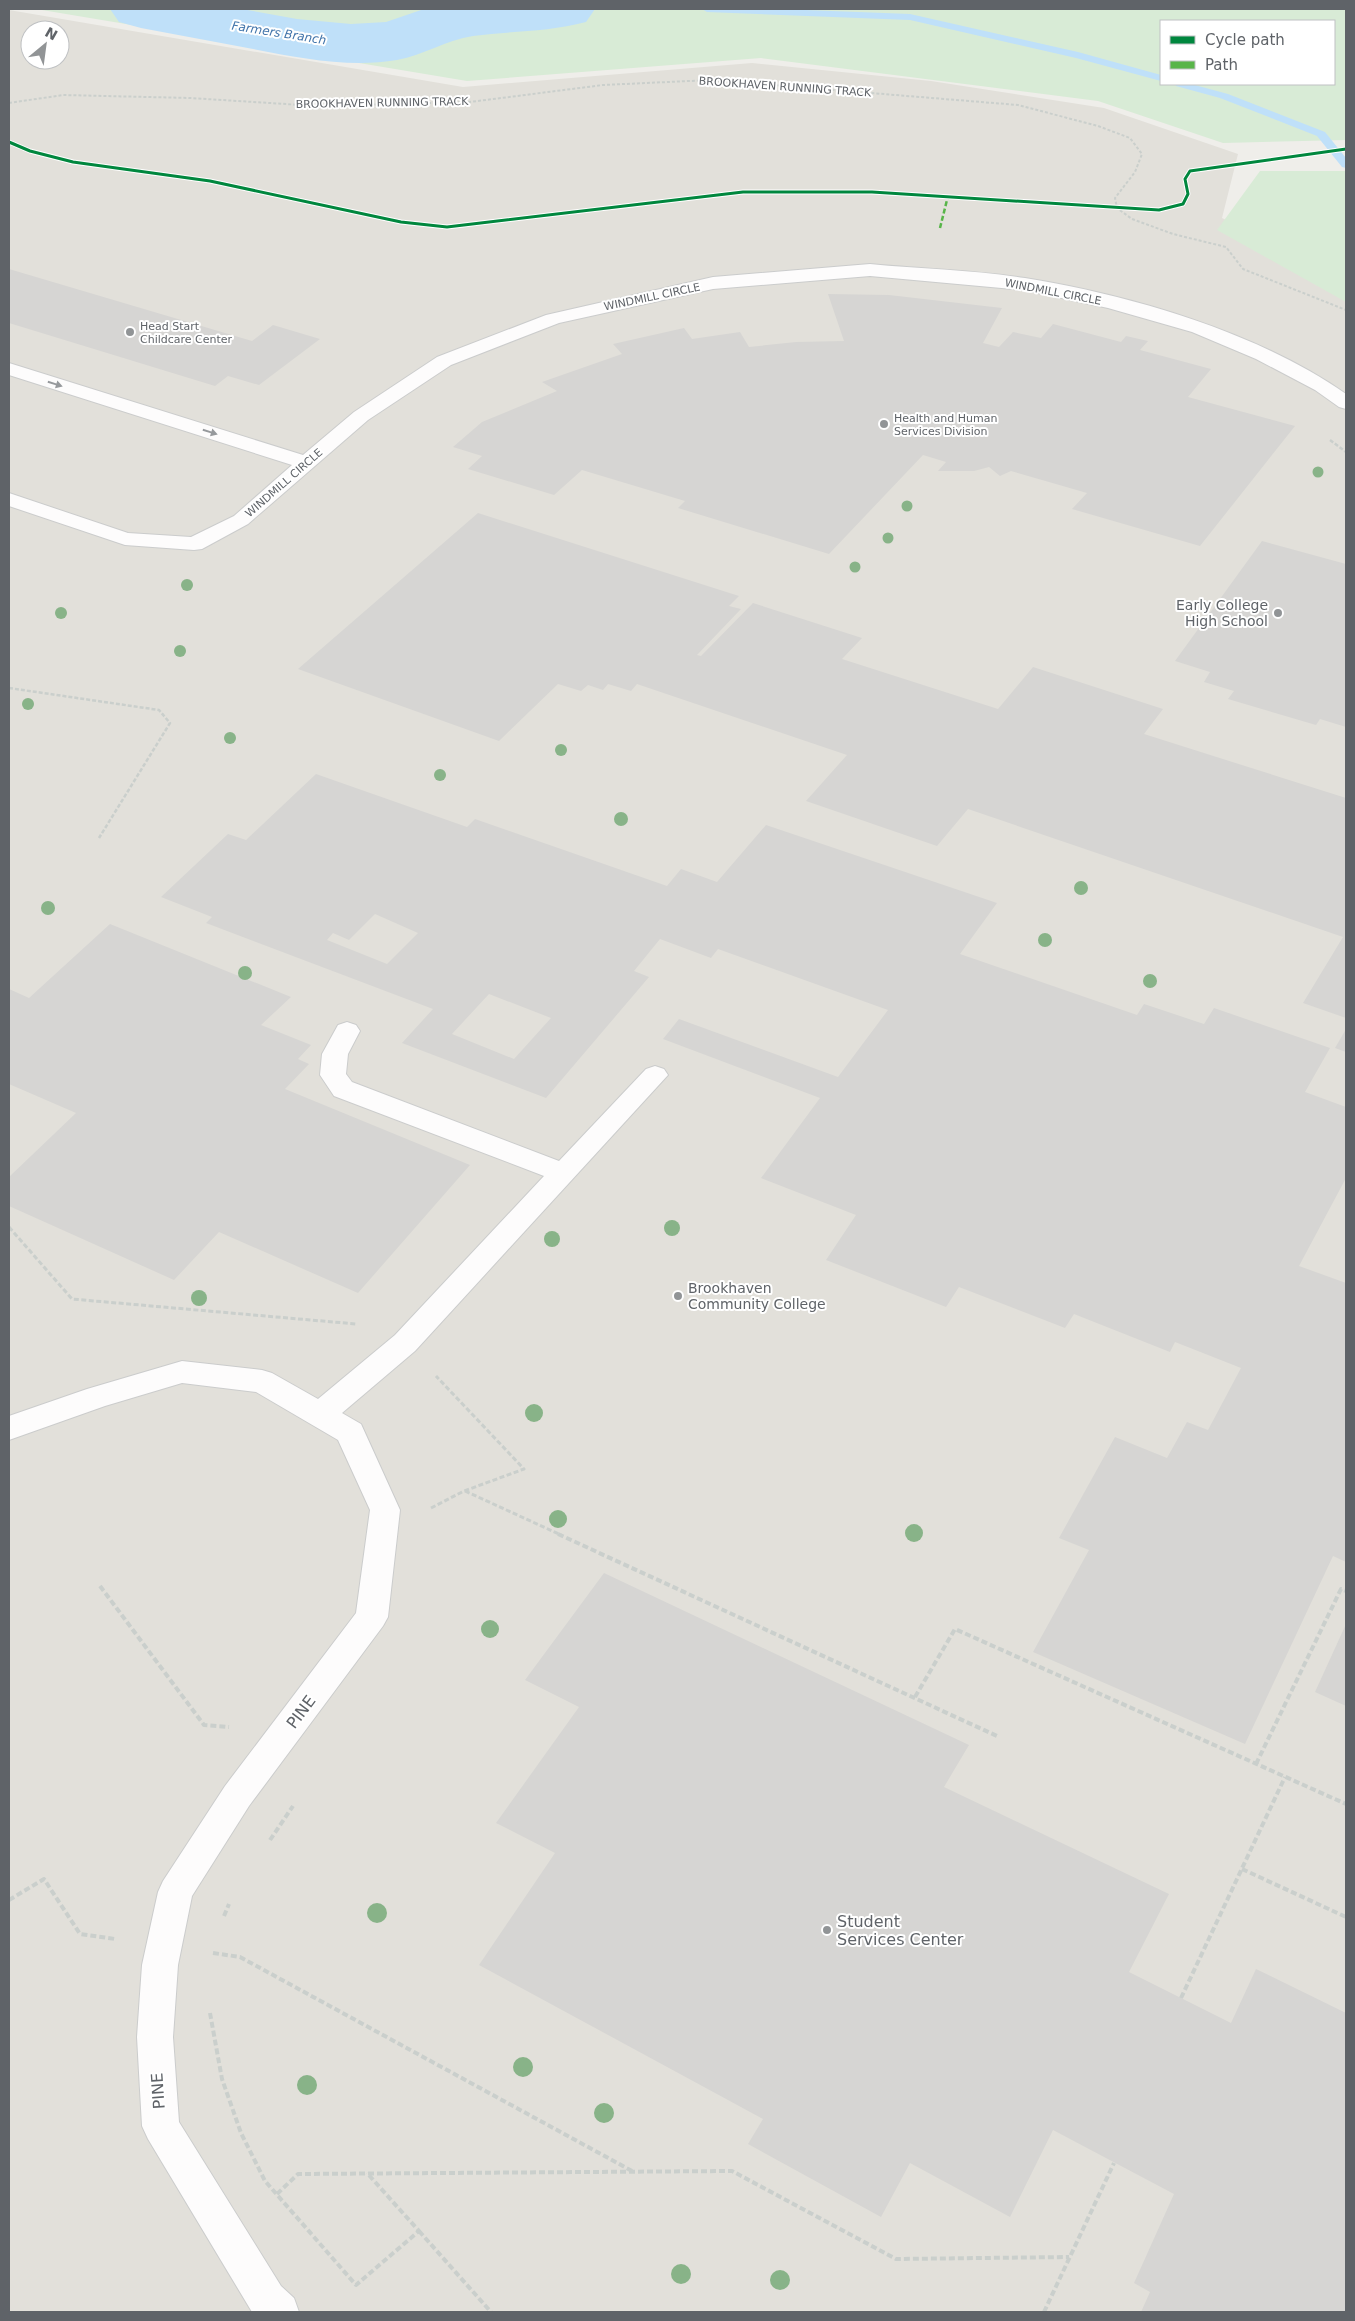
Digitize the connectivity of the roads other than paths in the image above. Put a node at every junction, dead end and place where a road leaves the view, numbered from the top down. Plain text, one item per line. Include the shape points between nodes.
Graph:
1 (9, 369) edge
2 (1346, 403) edge
3 (307, 463) junction
4 (9, 500) edge
5 (347, 1031) dead end
6 (655, 1075) dead end
7 (563, 1173) junction
8 (320, 1415) junction
9 (9, 1428) edge
10 (267, 2308) edge

1 -> 3 lane
2 - 3 lane, WINDMILL CIRCLE via 1322,386 1263,355 1198,328 1112,303 1024,284 870,270 713,283 552,318 444,361 361,416
3 - 4 lane, WINDMILL CIRCLE via 241,520 194,544 125,539
5 - 7 lane via 335,1054 333,1075 343,1089
6 - 7 lane
7 - 8 lane via 405,1343
8 - 9 lane, PINE via 262,1381 182,1372 98,1396
8 - 10 lane, PINE via 350,1432 385,1510 372,1617 238,1796 175,1892 160,1965 155,2037 161,2126

